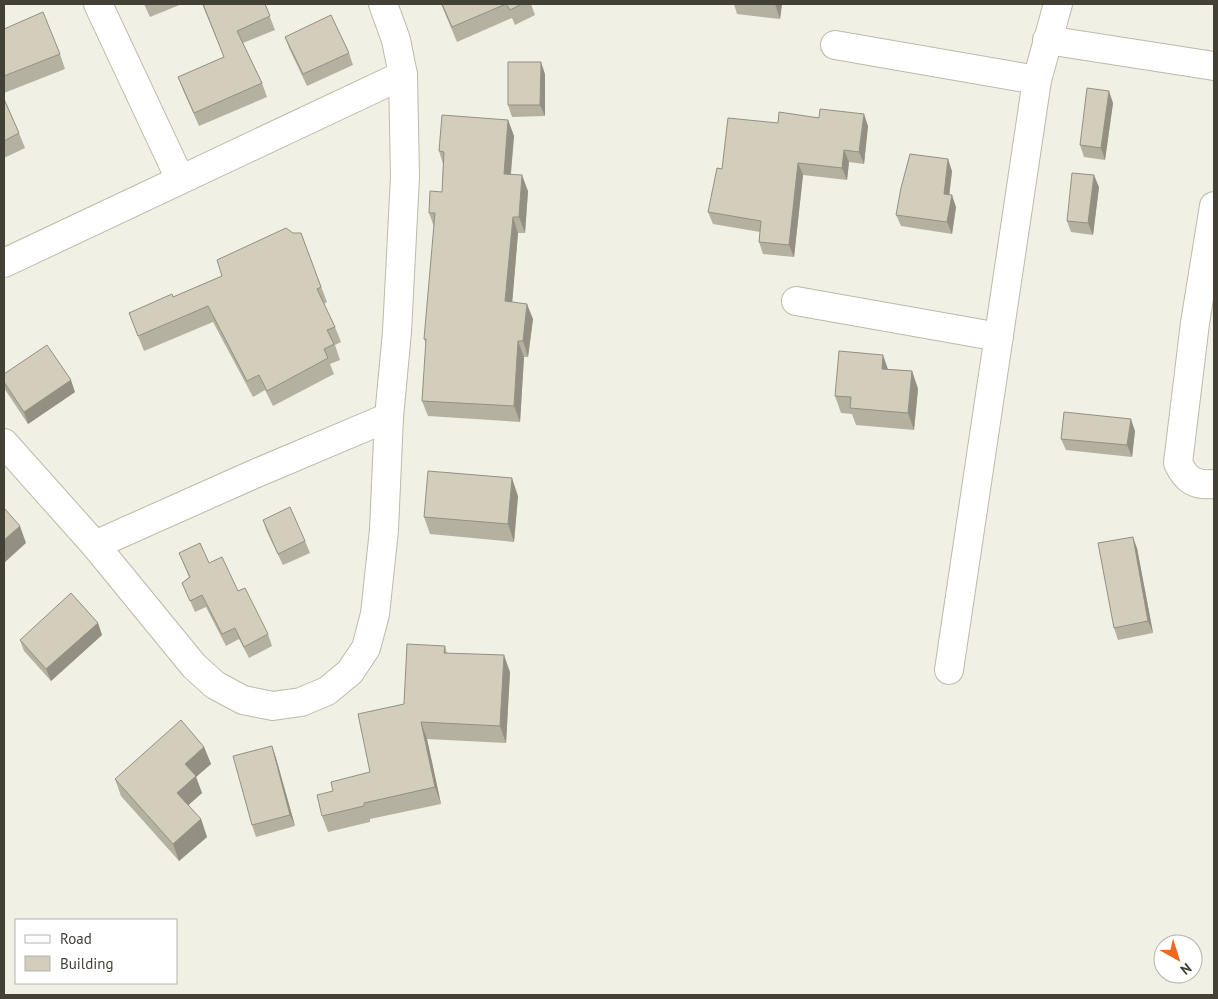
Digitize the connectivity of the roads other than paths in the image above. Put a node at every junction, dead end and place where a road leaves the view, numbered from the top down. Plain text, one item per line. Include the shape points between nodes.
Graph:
1 (98, 4) edge
2 (383, 4) edge
3 (1058, 4) edge
4 (1047, 40) junction
5 (834, 45) dead end
6 (1214, 66) edge
7 (403, 75) junction
8 (1037, 80) junction
9 (180, 178) junction
10 (1214, 206) edge
11 (4, 263) edge
12 (796, 302) dead end
13 (999, 337) junction
14 (389, 417) junction
15 (4, 443) edge
16 (1214, 484) edge
17 (95, 545) junction
18 (949, 670) dead end

1 - 9 street
2 - 7 street via 396,40
3 - 4 street
4 - 6 street
4 - 8 street
5 - 8 street
7 - 9 street
7 - 14 street via 405,177
8 - 13 street
9 - 11 street
10 - 16 street via 1195,323 1178,462 1191,481 1202,485
12 - 13 street
13 - 18 street
14 - 17 street
14 - 17 street via 384,530 375,614 366,648 350,672 327,691 301,702 273,706 243,700 215,684 194,666
15 - 17 street

